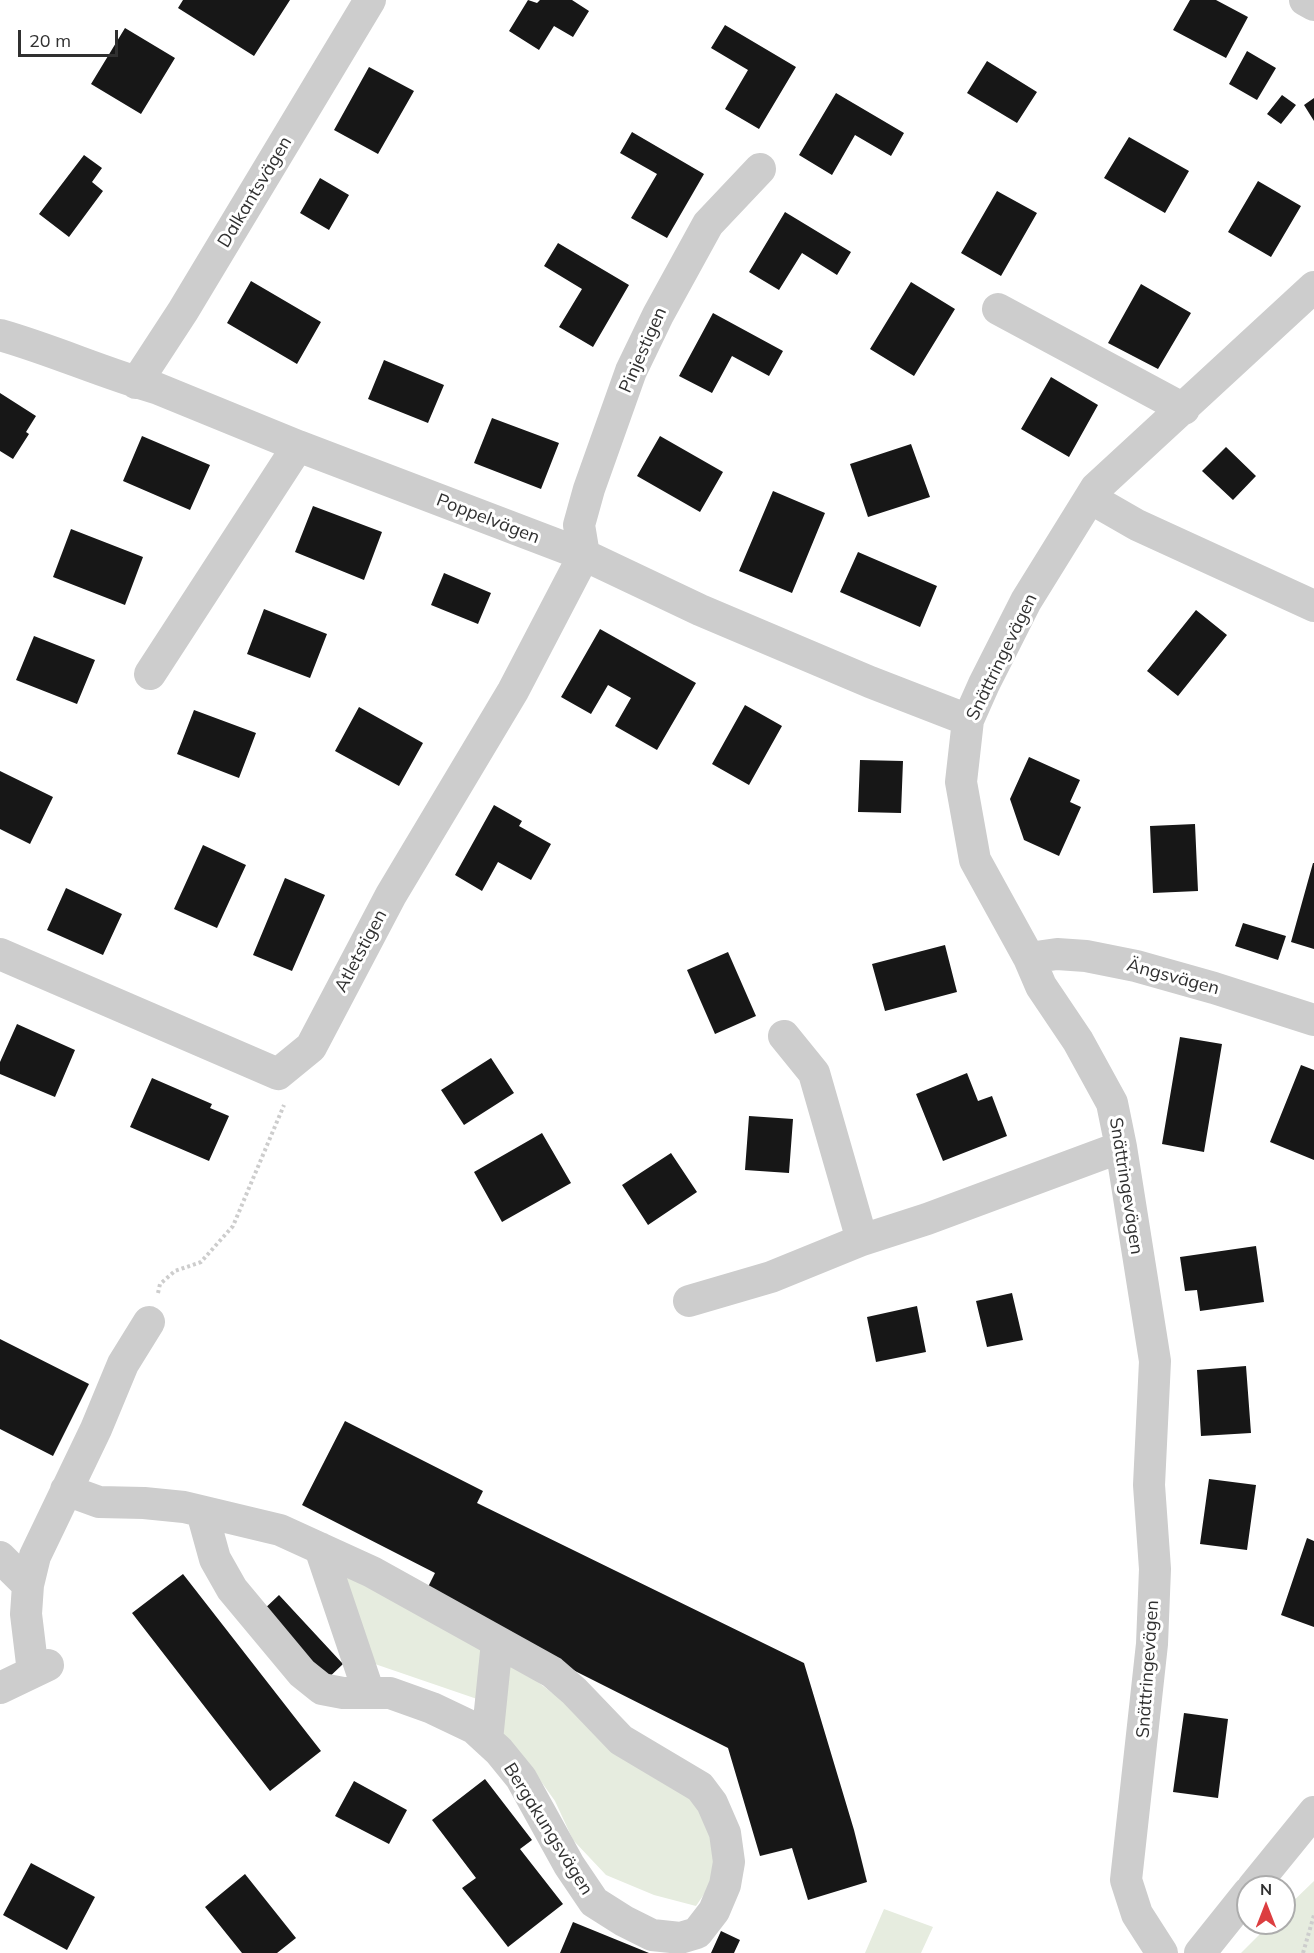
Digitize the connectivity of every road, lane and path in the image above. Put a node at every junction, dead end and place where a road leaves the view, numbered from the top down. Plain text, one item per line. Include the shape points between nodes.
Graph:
1 (370, 0) edge
2 (1305, 0) edge
3 (1314, 5) edge
4 (760, 169) dead end
5 (1314, 287) edge
6 (998, 309) dead end
7 (0, 335) edge
8 (136, 383) junction
9 (1184, 409) junction
10 (297, 446) junction
11 (1090, 498) junction
12 (584, 555) junction
13 (1314, 606) edge
14 (150, 674) dead end
15 (968, 720) junction
16 (0, 954) edge
17 (1029, 958) junction
18 (1314, 1020) edge
19 (784, 1036) dead end
20 (278, 1074) junction
21 (1121, 1147) junction
22 (862, 1240) junction
23 (689, 1301) dead end
24 (149, 1322) joint
25 (66, 1490) junction
26 (202, 1512) junction
27 (320, 1548) junction
28 (0, 1557) edge
29 (28, 1585) junction
30 (497, 1642) junction
31 (0, 1688) edge
32 (369, 1693) junction
33 (488, 1740) junction
34 (1314, 1812) edge
35 (1263, 1875) edge
36 (1236, 1908) edge
37 (1314, 1915) edge
38 (1162, 1953) edge
39 (1200, 1953) edge
40 (1303, 1953) edge

1 - 8 street, Dalkantsvägen
2 - 3 street
4 - 12 street, Pinjestigen via 708,224 631,371 579,525
5 - 9 street, Snättringevägen
6 - 9 street
7 - 8 street, Poppelvägen via 38,345
8 - 10 street, Poppelvägen
9 - 11 street, Snättringevägen via 1096,488
10 - 12 street, Poppelvägen
10 - 14 street
11 - 13 street via 1137,525
11 - 15 street, Snättringevägen via 1026,602
12 - 15 street, Poppelvägen via 700,610
12 - 20 street, Atletstigen via 513,691 391,895 311,1047
15 - 17 street, Snättringevägen via 961,782 975,860
16 - 20 street
17 - 18 street, Ängsvägen via 1057,954 1086,956 1136,966
17 - 21 street, Snättringevägen via 1041,986 1078,1041 1112,1103
19 - 22 street via 814,1073
20 - 24 path via 288,1096 233,1226 201,1262 175,1271 160,1284
21 - 22 street
21 - 38 street, Snättringevägen via 1155,1361 1149,1485 1155,1569 1152,1644 1126,1880 1137,1914
22 - 23 street via 771,1277
24 - 25 street via 123,1364
25 - 26 street, Bergakungsvägen via 99,1502 144,1503
25 - 29 street via 36,1556
26 - 27 street, Bergakungsvägen via 280,1530
26 - 32 street, Bergakungsvägen via 215,1559 232,1589 302,1673 322,1689
27 - 30 street, Bergakungsvägen via 372,1572
27 - 32 street
28 - 29 street
29 - 31 street via 26,1614 41,1669
30 - 33 street
30 - 33 street, Bergakungsvägen via 552,1672 621,1740 700,1787 712,1803 724,1833 729,1862 718,1903 697,1933 680,1938 652,1935 594,1902 521,1778
32 - 33 street, Bergakungsvägen via 390,1693 432,1708 474,1728
34 - 35 street
36 - 39 street
37 - 40 path

